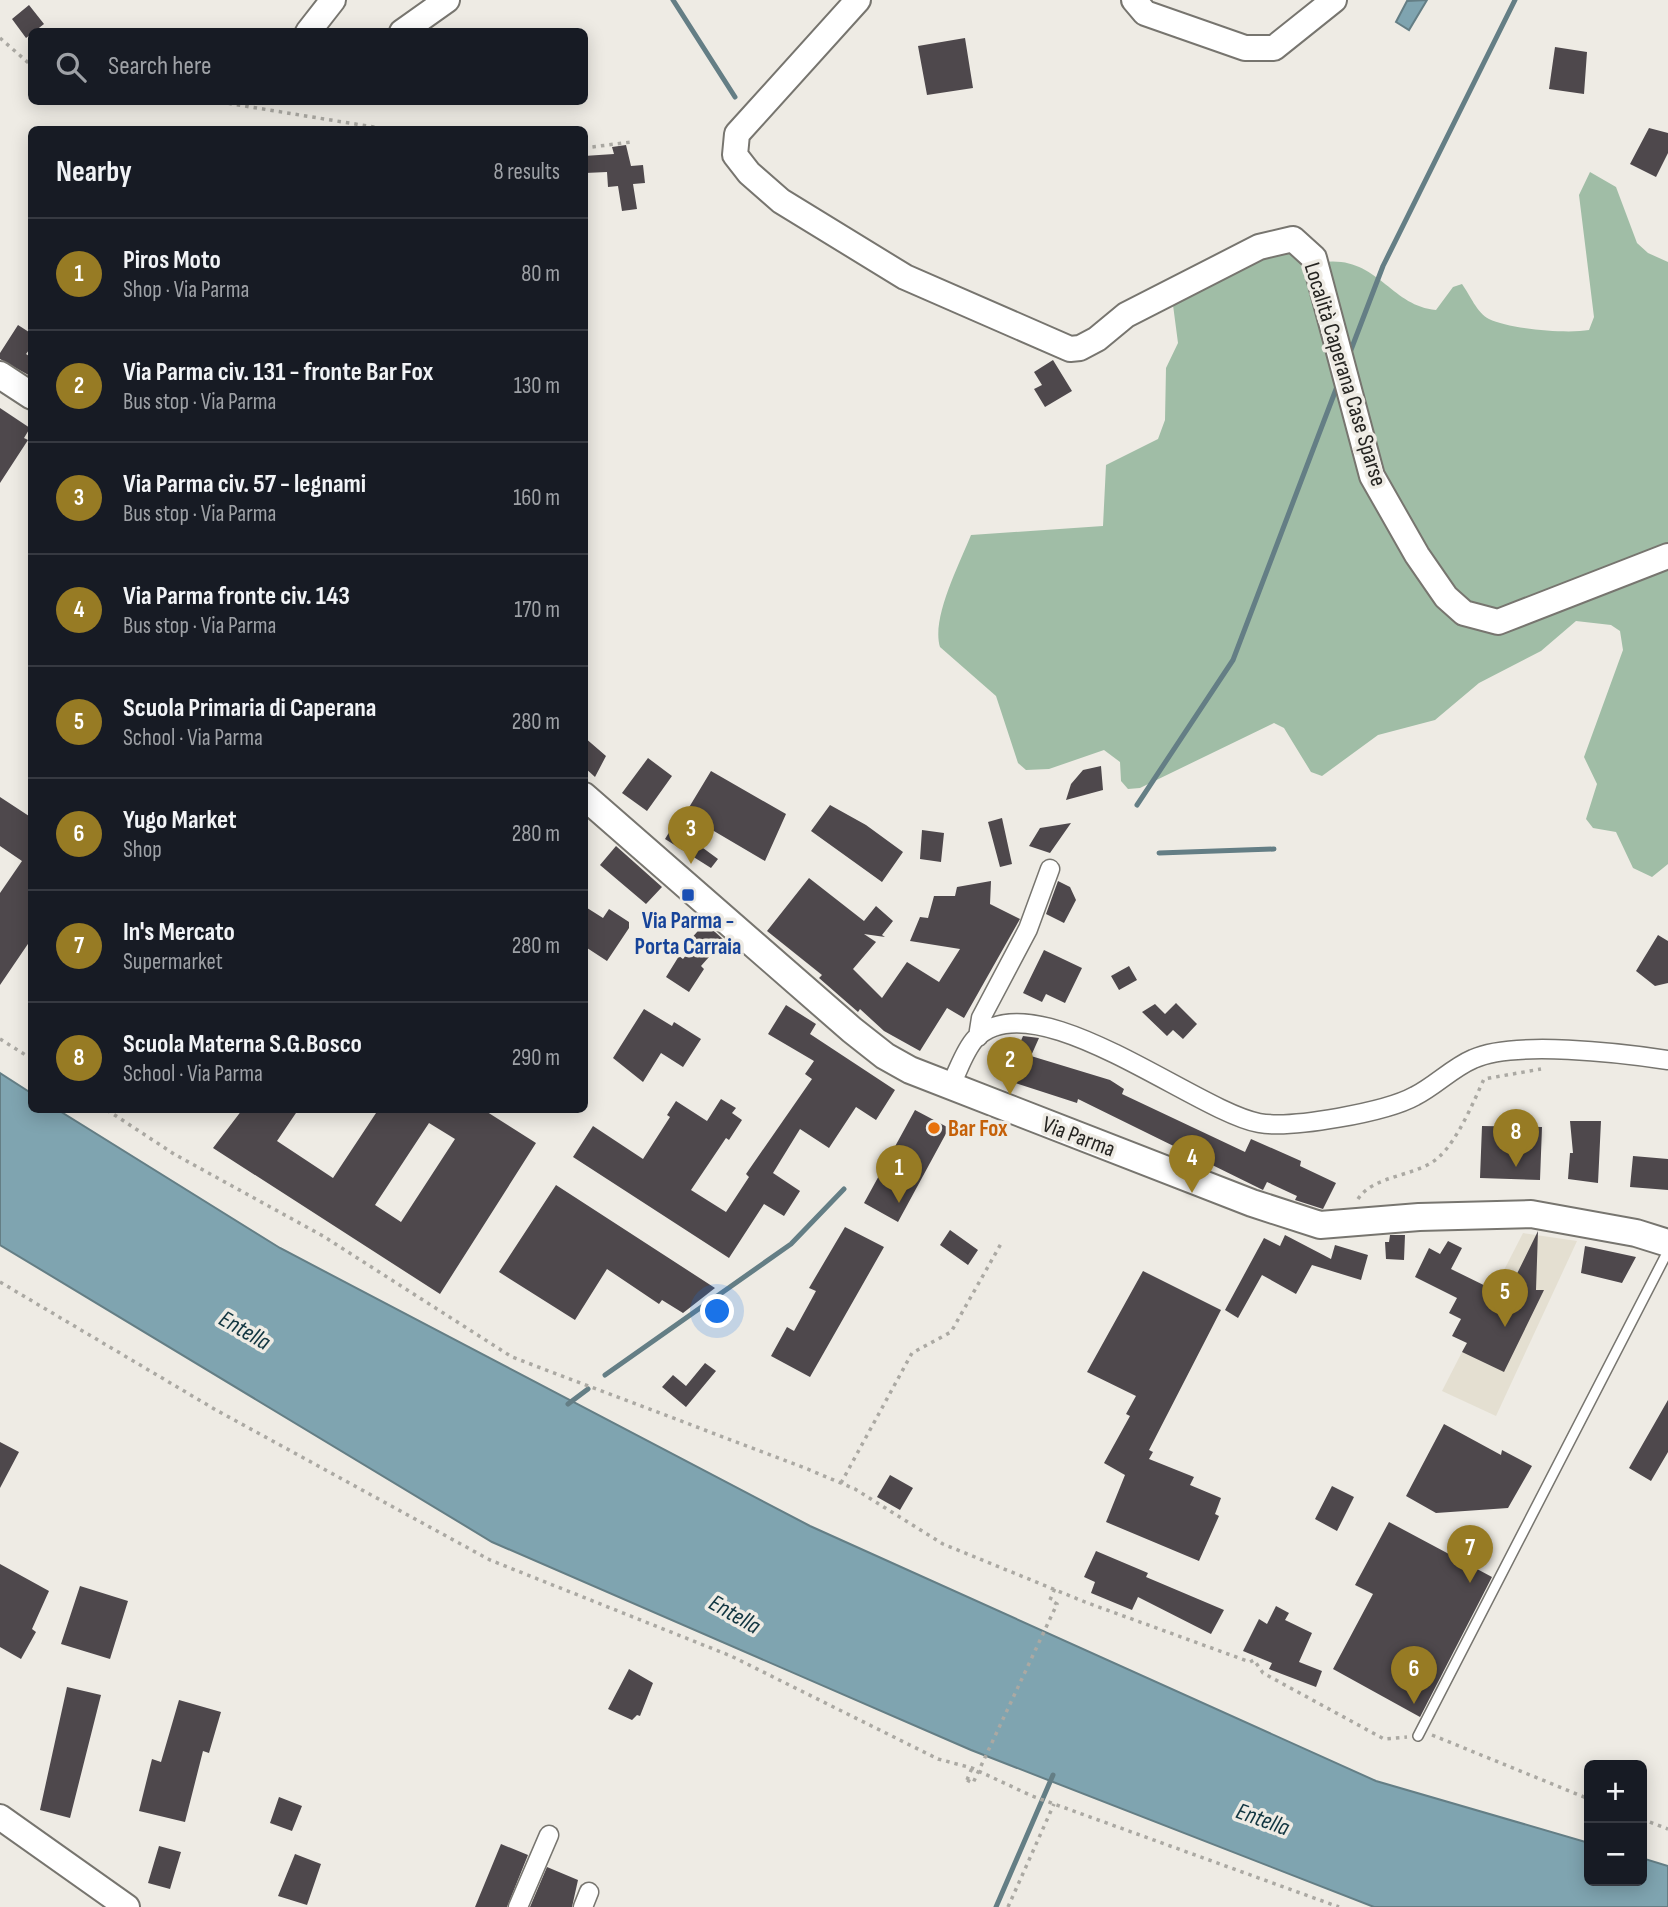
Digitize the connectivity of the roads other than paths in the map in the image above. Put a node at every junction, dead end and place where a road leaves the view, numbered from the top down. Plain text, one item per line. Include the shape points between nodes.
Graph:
1 (333, 0) edge
2 (447, 0) edge
3 (858, 0) edge
4 (1134, 0) edge
5 (1334, 0) edge
6 (311, 28) edge
7 (408, 28) edge
8 (0, 375) edge
9 (28, 393) edge
10 (1668, 556) edge
11 (588, 799) edge
12 (1050, 869) dead end
13 (978, 1037) junction
14 (1668, 1060) edge
15 (950, 1086) junction
16 (1668, 1243) edge
17 (1668, 1251) edge
18 (1418, 1736) road end
19 (0, 1817) edge
20 (549, 1835) dead end
21 (127, 1907) edge
22 (518, 1907) edge

1 - 6 street
2 - 7 street
3 - 10 street, Località Caperana Case Sparse via 737,134 735,155 781,201 905,277 1070,349 1097,339 1126,315 1259,247 1293,239 1314,258 1372,476 1417,555 1446,597 1464,613 1498,622
4 - 5 street via 1145,13 1245,48 1274,48
8 - 9 main road
11 - 15 main road, Via Parma via 860,1037 893,1061
12 - 13 street via 1028,929 981,1018
13 - 14 street via 994,1028 1025,1024 1079,1035 1177,1087 1259,1123 1289,1123 1377,1109 1414,1097 1473,1059 1511,1048
13 - 15 street
15 - 16 main road, Via Parma via 1320,1225 1531,1214
17 - 18 lane
19 - 21 street
20 - 22 street

